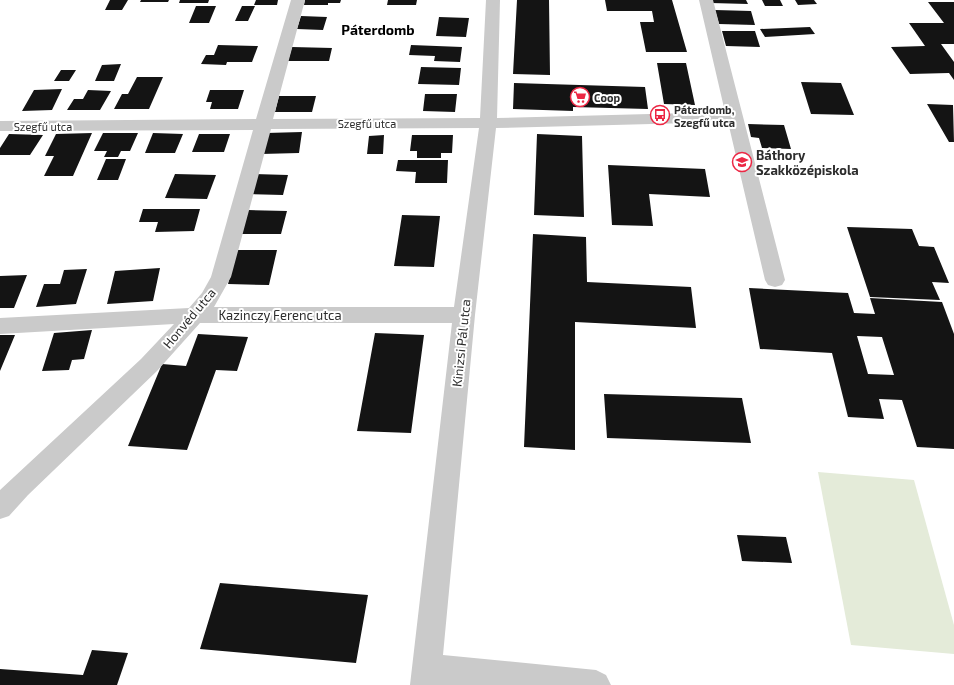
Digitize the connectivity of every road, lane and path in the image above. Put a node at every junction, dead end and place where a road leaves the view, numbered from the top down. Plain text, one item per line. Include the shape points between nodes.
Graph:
1 (298, 0) edge
2 (493, 0) edge
3 (706, 0) edge
4 (735, 117) junction
5 (488, 122) junction
6 (263, 124) junction
7 (0, 126) edge
8 (775, 280) dead end
9 (194, 315) junction
10 (464, 315) junction
11 (0, 326) edge
12 (0, 508) edge
13 (426, 677) edge
14 (596, 685) edge

1 - 6 street, Honvéd utca
2 - 5 street, Kinizsi Pál utca
3 - 4 street
4 - 5 street, Szegfű utca
4 - 8 street
5 - 6 street, Szegfű utca
5 - 10 street, Kinizsi Pál utca
6 - 7 street, Szegfű utca
6 - 9 street, Honvéd utca via 221,277 210,298
9 - 10 street, Kazinczy Ferenc utca
9 - 11 street, Kazinczy Ferenc utca
9 - 12 street, Honvéd utca via 149,365 18,487
10 - 13 street, Kinizsi Pál utca
13 - 14 street

